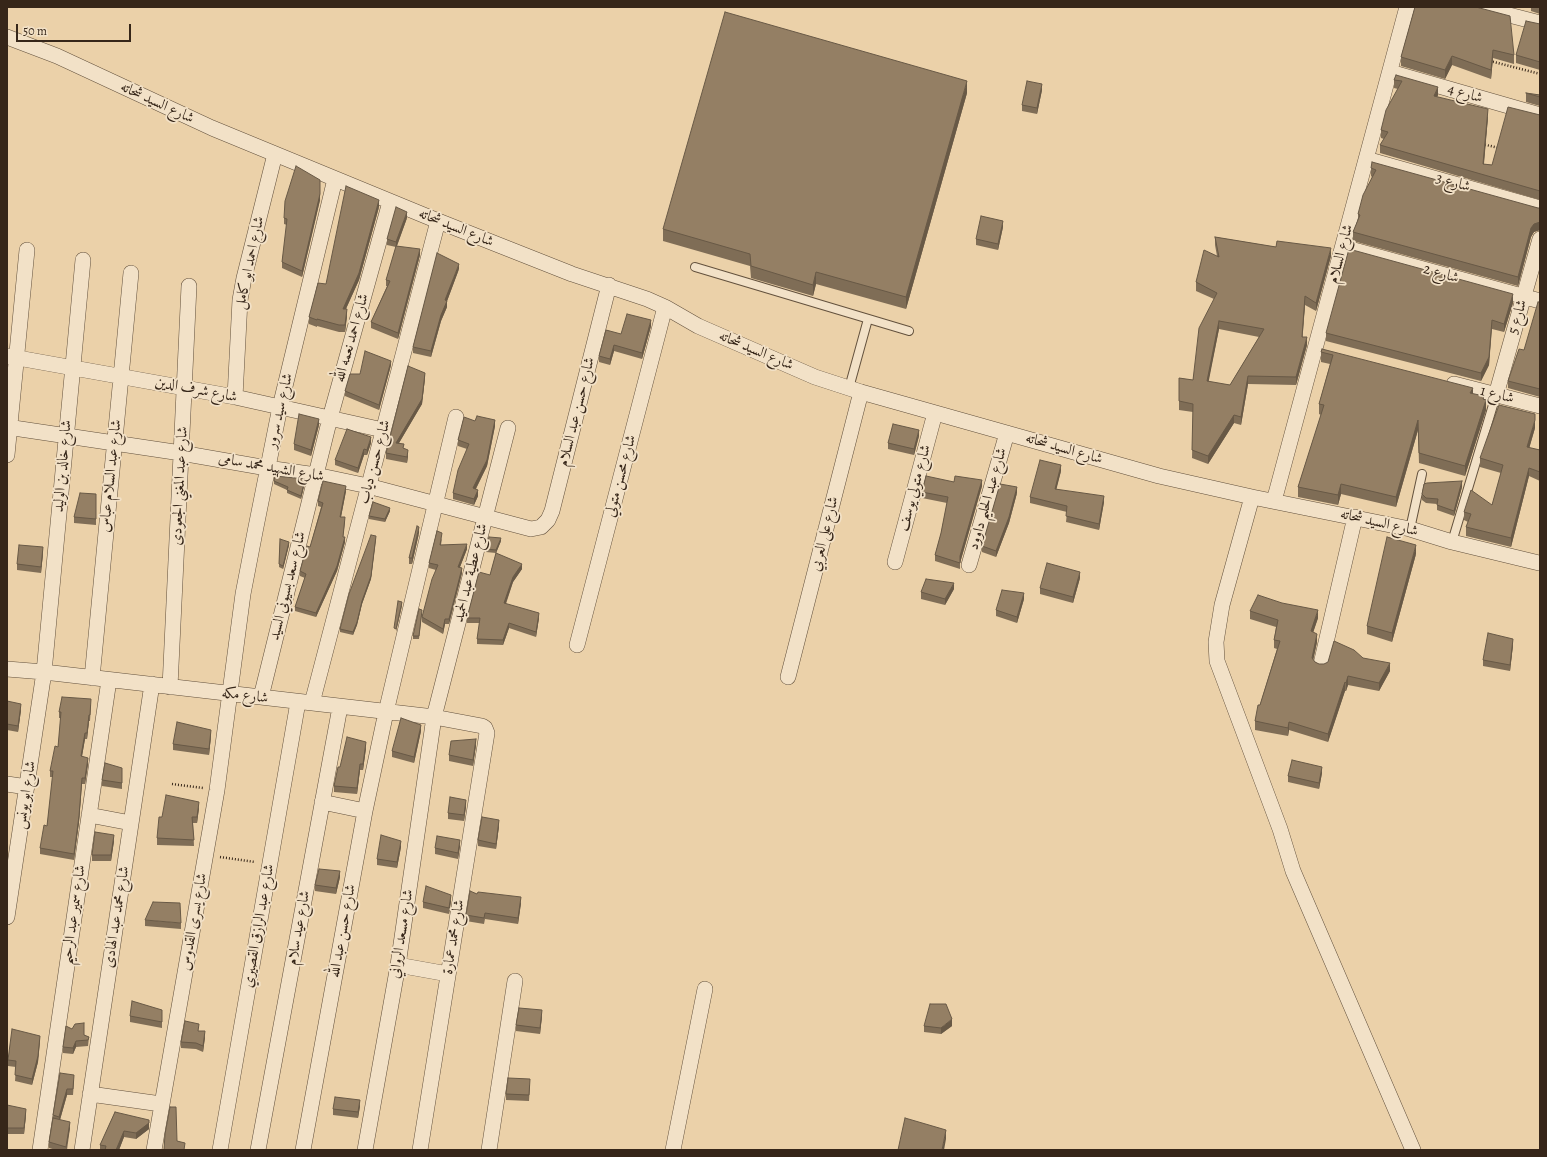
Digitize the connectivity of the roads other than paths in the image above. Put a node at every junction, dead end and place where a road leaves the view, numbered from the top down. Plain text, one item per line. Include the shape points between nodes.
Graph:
1 (1407, 7) edge
2 (1478, 7) edge
3 (1540, 23) edge
4 (7, 37) edge
5 (1390, 72) junction
6 (1540, 115) edge
7 (275, 154) junction
8 (1366, 159) junction
9 (335, 179) junction
10 (390, 202) junction
11 (1540, 208) edge
12 (438, 221) junction
13 (1540, 240) edge
14 (1343, 247) junction
15 (27, 250) dead end
16 (83, 260) dead end
17 (695, 267) dead end
18 (131, 273) dead end
19 (189, 286) dead end
20 (609, 286) junction
21 (1524, 297) junction
22 (1540, 301) edge
23 (665, 307) junction
24 (868, 319) junction
25 (909, 331) dead end
26 (1316, 348) junction
27 (1331, 352) edge
28 (12, 357) edge
29 (73, 368) junction
30 (121, 376) junction
31 (1444, 381) edge
32 (184, 388) junction
33 (855, 390) junction
34 (1496, 394) junction
35 (235, 397) junction
36 (1540, 406) edge
37 (280, 407) junction
38 (935, 413) junction
39 (456, 417) dead end
40 (330, 418) junction
41 (8, 427) edge
42 (508, 428) dead end
43 (383, 430) junction
44 (1007, 433) junction
45 (66, 435) junction
46 (115, 442) junction
47 (181, 452) junction
48 (7, 456) edge
49 (267, 468) junction
50 (1422, 474) dead end
51 (316, 475) junction
52 (368, 486) junction
53 (1252, 497) junction
54 (1274, 501) junction
55 (435, 503) junction
56 (485, 517) junction
57 (1355, 517) junction
58 (531, 529) joint
59 (1410, 529) junction
60 (1452, 542) junction
61 (895, 562) dead end
62 (1538, 563) dead end
63 (969, 565) dead end
64 (577, 645) dead end
65 (1321, 664) edge
66 (7, 669) edge
67 (44, 672) junction
68 (788, 677) dead end
69 (92, 678) junction
70 (109, 680) junction
71 (152, 684) junction
72 (170, 687) junction
73 (231, 694) junction
74 (261, 697) junction
75 (305, 703) junction
76 (340, 707) junction
77 (386, 712) junction
78 (434, 717) junction
79 (482, 726) joint
80 (7, 784) edge
81 (27, 787) junction
82 (322, 802) junction
83 (366, 811) junction
84 (89, 815) junction
85 (131, 823) junction
86 (7, 917) edge
87 (398, 965) junction
88 (448, 974) junction
89 (514, 981) dead end
90 (705, 989) dead end
91 (90, 1094) junction
92 (161, 1104) junction
93 (40, 1150) edge
94 (82, 1150) edge
95 (154, 1150) edge
96 (220, 1150) edge
97 (258, 1150) edge
98 (303, 1150) edge
99 (364, 1150) edge
100 (420, 1150) edge
101 (489, 1150) edge
102 (673, 1150) edge
103 (1413, 1150) edge

1 - 5 street, شارع السلام
2 - 3 street
4 - 7 street, شارع السيد شحاته via 57,56 212,128
5 - 6 street, شارع 4
5 - 8 street, شارع السلام
7 - 9 street, شارع السيد شحاته
7 - 35 street, شارع احمد ابو كامل via 240,300
8 - 11 street, شارع 3
8 - 14 street, شارع السلام
9 - 10 street, شارع السيد شحاته
9 - 37 street, شارع سيد سرور
10 - 12 street, شارع السيد شحاته
10 - 40 street, شارع احمد نعمه الله
12 - 20 street, شارع السيد شحاته
12 - 43 street, شارع حسن دياب
13 - 21 street, شارع 5
14 - 21 street, شارع 2
14 - 26 street, شارع السلام
15 - 28 street
16 - 29 street, شارع خالد بن الوليد
17 - 24 lane
18 - 30 street, شارع عبد السلام عباس
19 - 32 street, شارع عبد المغني الجعودى
20 - 23 street, شارع السيد شحاته
20 - 58 street, شارع حسن عبد السلام via 552,511 541,527
21 - 22 street, شارع 2
21 - 34 street, شارع 5
23 - 33 street, شارع السيد شحاته via 698,326 815,377
23 - 64 street, شارع محسن متولي
24 - 25 lane
24 - 33 lane
26 - 27 street
26 - 54 street, شارع السلام
28 - 29 street, شارع شرف الدين
28 - 41 street
29 - 30 street, شارع شرف الدين
29 - 45 street, شارع خالد بن الوليد
30 - 32 street, شارع شرف الدين
30 - 46 street, شارع عبد السلام عباس
31 - 34 street, شارع 1
32 - 35 street, شارع شرف الدين
32 - 47 street, شارع عبد المغني الجعودى
33 - 38 street, شارع السيد شحاته
33 - 68 street, شارع على العربي
34 - 36 street, شارع 1
34 - 60 lane
35 - 37 street, شارع شرف الدين
37 - 40 street, شارع شرف الدين
37 - 49 street, شارع سيد سرور
38 - 44 street, شارع السيد شحاته
38 - 61 street, شارع متولي يوسف
39 - 55 street, شارع حسن عبد الله
40 - 43 street, شارع شرف الدين
40 - 51 street, شارع احمد نعمه الله
41 - 45 street, شارع الشهيد محمد سامى
41 - 48 street
42 - 56 street, شارع عطية عبد الحميد
43 - 52 street, شارع حسن دياب
44 - 53 street, شارع السيد شحاته via 1159,476
44 - 63 street, شارع عبد الحليم داوود
45 - 46 street, شارع الشهيد محمد سامى
45 - 67 street, شارع خالد بن الوليد
46 - 47 street, شارع الشهيد محمد سامى
46 - 69 street, شارع عبد السلام عباس
47 - 49 street, شارع الشهيد محمد سامى
47 - 72 street, شارع عبد المغني الجعودى
49 - 51 street, شارع الشهيد محمد سامى
49 - 73 street, شارع سيد سرور via 244,594
50 - 59 lane
51 - 52 street, شارع الشهيد محمد سامى
51 - 74 street, شارع سعد بسيوني السيد
52 - 55 street, شارع الشهيد محمد سامى
52 - 75 street, شارع حسن دياب
53 - 54 street, شارع السيد شحاته
53 - 103 street via 1222,605 1216,642 1218,661 1293,871
54 - 57 street, شارع السيد شحاته
55 - 56 street, شارع الشهيد محمد سامى
55 - 77 street, شارع حسن عبد الله
56 - 58 street, شارع الشهيد محمد سامى
56 - 78 street, شارع عطية عبد الحميد
57 - 59 street, شارع السيد شحاته
57 - 65 street
59 - 60 street, شارع السيد شحاته
60 - 62 street, شارع السيد شحاته
66 - 67 street, شارع مكه
67 - 69 street, شارع مكه
67 - 81 street, شارع ابو يونس
69 - 70 street, شارع مكه
70 - 71 street, شارع مكه
70 - 84 street, شارع سمير عبد الرحيم
71 - 72 street, شارع مكه
71 - 85 street, شارع محمد عبد الهادى
72 - 73 street, شارع مكه
73 - 74 street, شارع مكه
73 - 92 street, شارع يسرى القدوس via 206,855
74 - 75 street, شارع مكه
75 - 76 street, شارع مكه
75 - 96 street, شارع عبد الرازق القصيري via 270,864
76 - 77 street, شارع مكه
76 - 82 street, شارع عيد سلام
77 - 78 street, شارع مكه
77 - 83 street, شارع حسن عبد الله
78 - 79 street, شارع مكه
78 - 87 street, شارع مسعد الرواني
79 - 88 street, شارع محمد عمارة via 487,733
80 - 81 street
81 - 86 street, شارع ابو يونس
82 - 83 street
82 - 97 street, شارع عيد سلام
83 - 98 street, شارع حسن عبد الله
84 - 85 street
84 - 93 street, شارع سمير عبد الرحيم
85 - 91 street, شارع محمد عبد الهادى
87 - 88 street
87 - 99 street, شارع مسعد الرواني
88 - 100 street, شارع محمد عمارة
89 - 101 street
90 - 102 street
91 - 92 street
91 - 94 street, شارع محمد عبد الهادى
92 - 95 street, شارع يسرى القدوس

